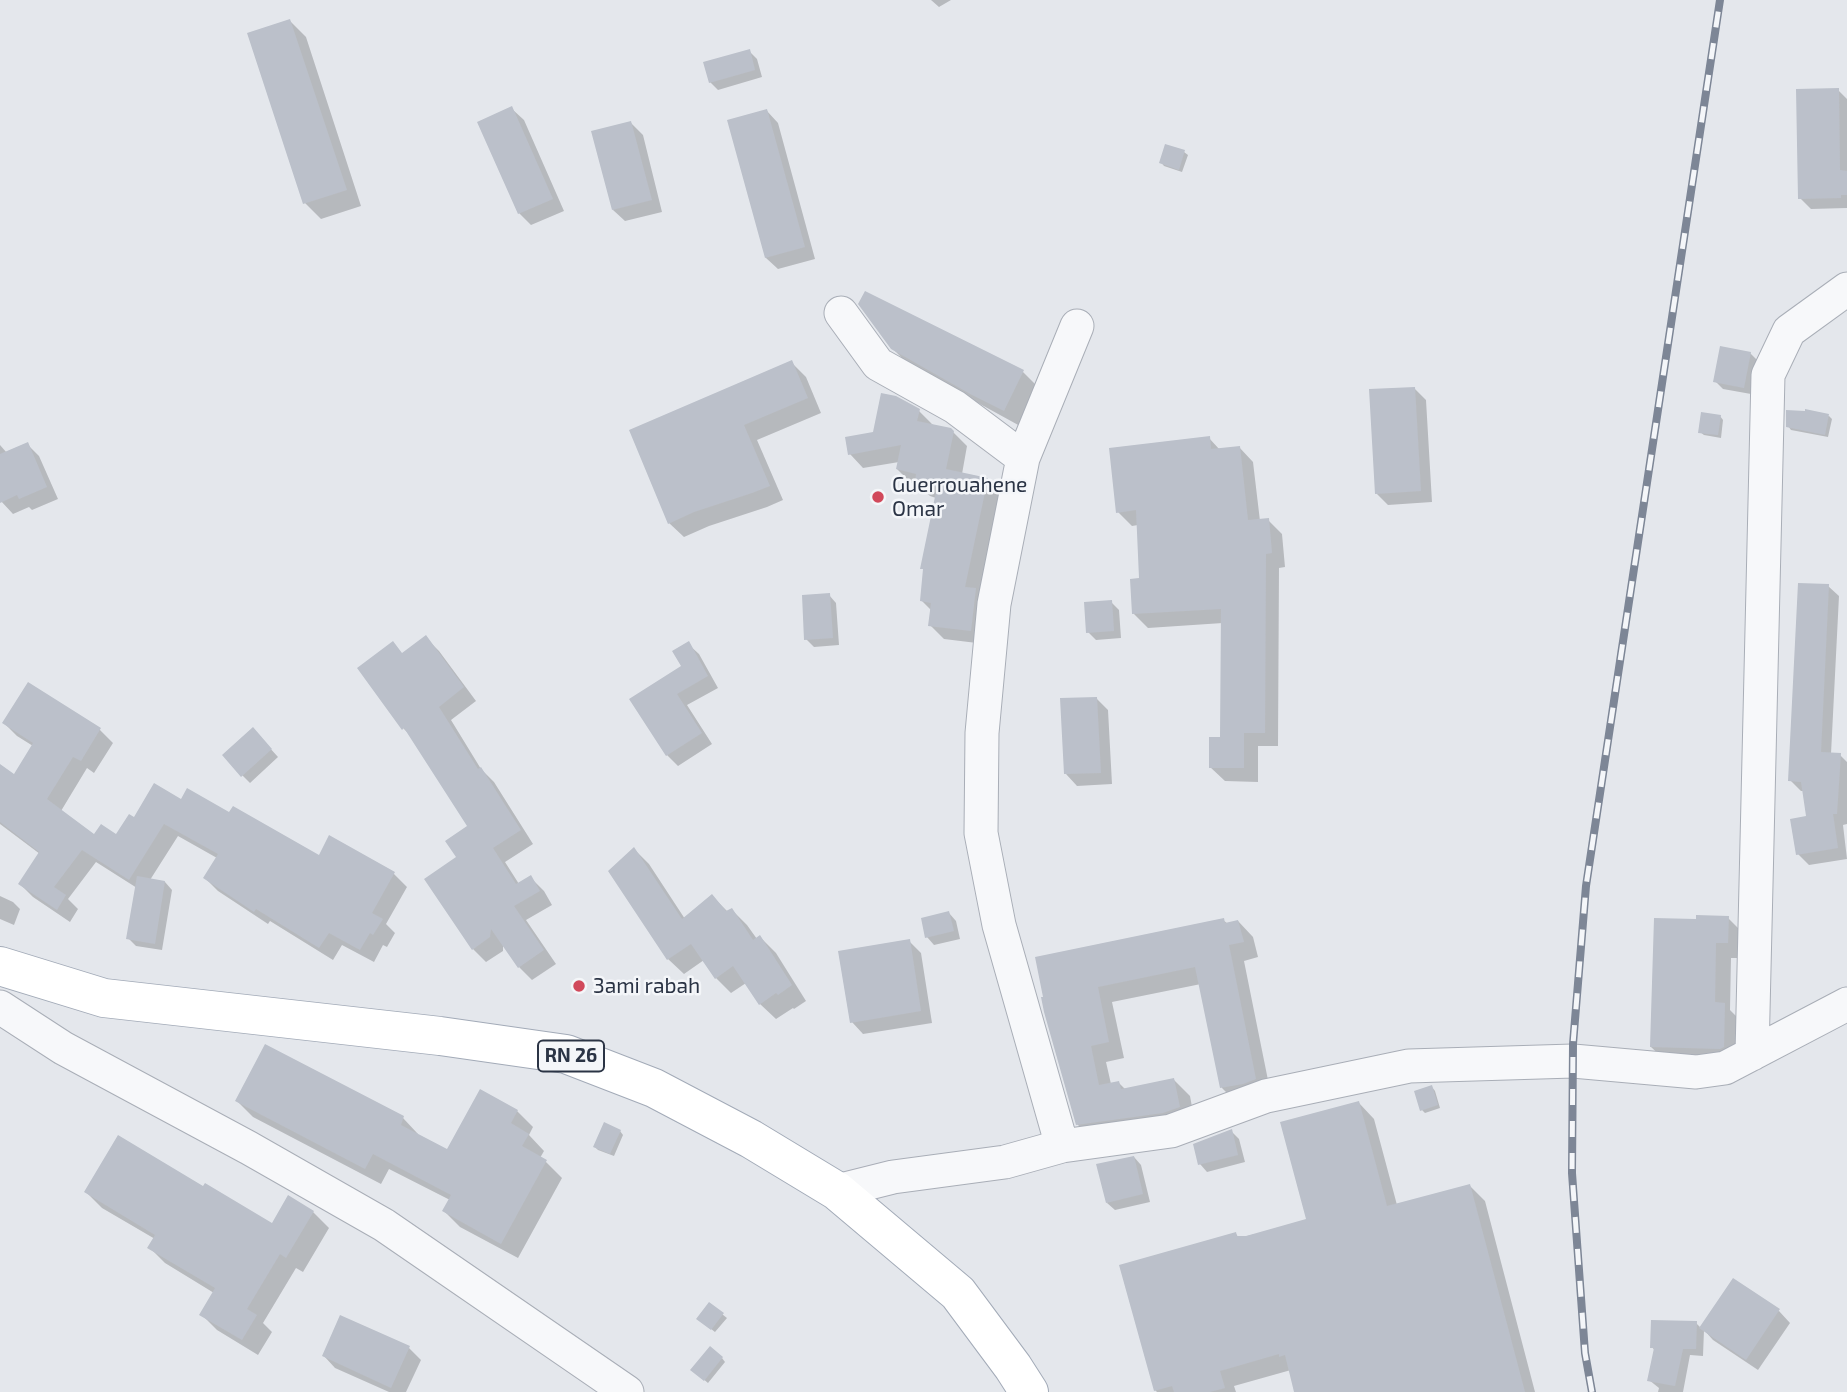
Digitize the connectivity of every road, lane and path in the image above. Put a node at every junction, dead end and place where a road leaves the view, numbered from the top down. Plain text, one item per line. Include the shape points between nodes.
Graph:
1 (1847, 289) edge
2 (841, 313) dead end
3 (1077, 326) dead end
4 (1023, 458) junction
5 (5, 974) edge
6 (1847, 1003) edge
7 (0, 1007) edge
8 (1752, 1054) junction
9 (1062, 1146) junction
10 (837, 1191) junction
11 (627, 1392) edge
12 (1029, 1392) edge

1 - 8 street via 1789,331 1768,375
2 - 4 street via 878,364 955,407
3 - 4 street
4 - 9 street via 994,604 982,733 981,833 999,925
5 - 10 main road, RN 26 via 104,998 566,1054 654,1088
6 - 8 street
7 - 11 street via 63,1048 384,1225
8 - 9 street via 1725,1068 1696,1072 1573,1061 1409,1066 1266,1097 1171,1131
9 - 10 street via 1005,1162 893,1177
10 - 12 main road, RN 26 via 958,1293

